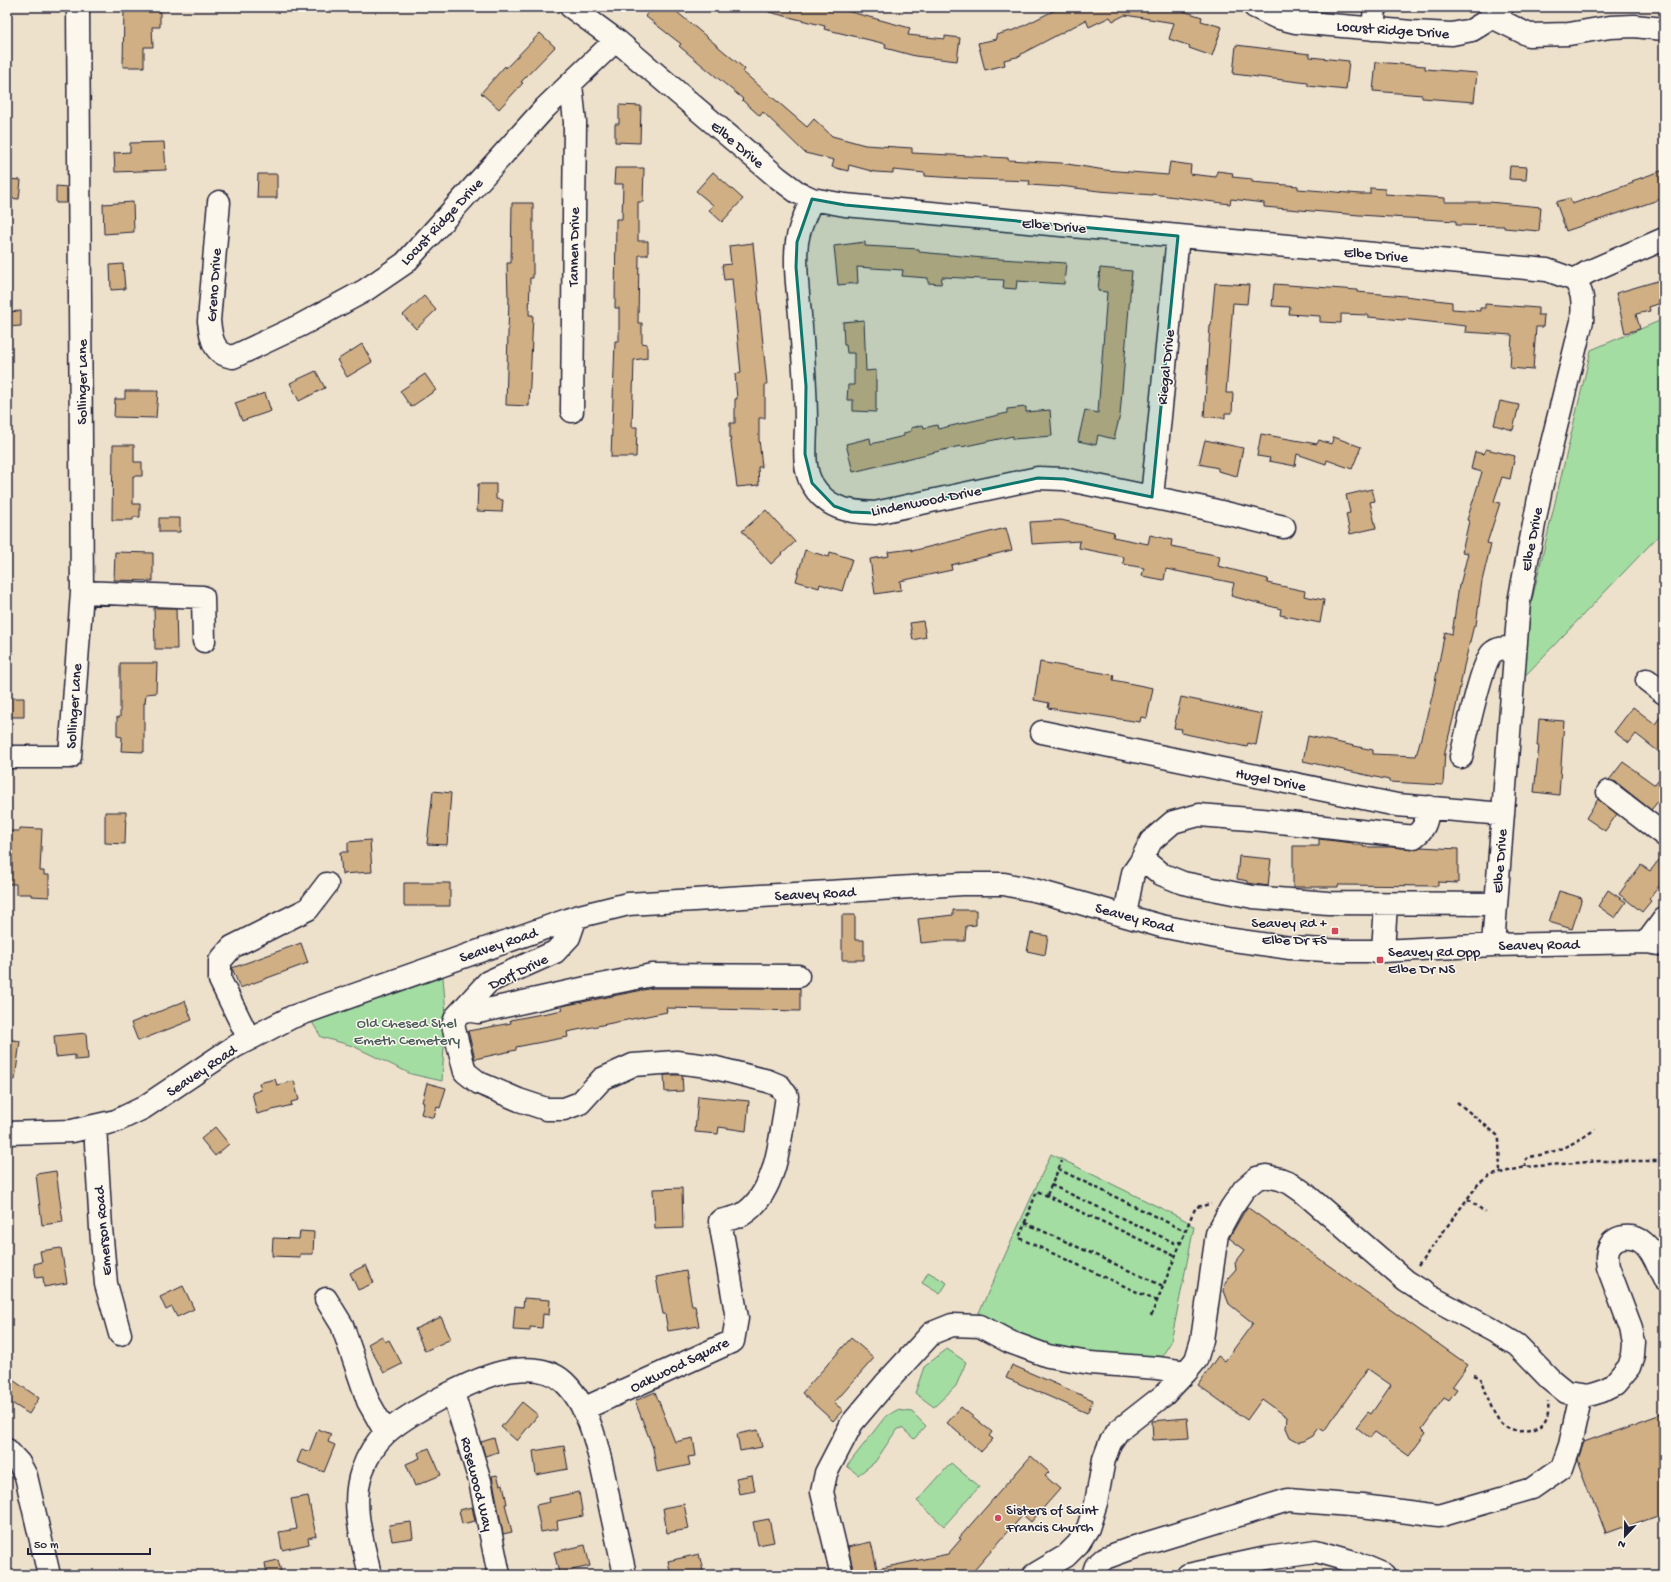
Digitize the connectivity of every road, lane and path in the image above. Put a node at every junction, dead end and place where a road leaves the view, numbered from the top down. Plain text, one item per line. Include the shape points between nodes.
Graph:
1 (78, 7) edge
2 (571, 7) edge
3 (1255, 7) edge
4 (1375, 7) edge
5 (1497, 12) edge
6 (1373, 29) junction
7 (1664, 29) edge
8 (616, 40) junction
9 (571, 84) junction
10 (812, 199) junction
11 (219, 202) dead end
12 (1178, 236) junction
13 (1664, 239) edge
14 (1575, 280) junction
15 (233, 357) joint
16 (572, 410) dead end
17 (1152, 497) junction
18 (1284, 527) dead end
19 (82, 592) junction
20 (204, 641) dead end
21 (1515, 648) junction
22 (1647, 680) dead end
23 (1664, 693) edge
24 (1042, 732) dead end
25 (7, 757) edge
26 (1461, 757) dead end
27 (1608, 792) dead end
28 (1429, 807) junction
29 (1503, 814) junction
30 (1664, 835) edge
31 (1140, 863) junction
32 (327, 884) dead end
33 (1386, 904) junction
34 (1496, 904) junction
35 (1126, 916) junction
36 (576, 917) junction
37 (1664, 919) edge
38 (1493, 944) junction
39 (1656, 944) edge
40 (1383, 951) junction
41 (798, 976) dead end
42 (469, 1003) junction
43 (249, 1039) junction
44 (1457, 1102) dead end
45 (95, 1126) junction
46 (1595, 1129) dead end
47 (7, 1133) edge
48 (1062, 1161) dead end
49 (1664, 1162) edge
50 (1525, 1167) junction
51 (1058, 1169) junction
52 (1500, 1173) junction
53 (1052, 1184) junction
54 (1047, 1196) junction
55 (1467, 1198) junction
56 (1231, 1208) junction
57 (1485, 1212) dead end
58 (720, 1222) joint
59 (1025, 1223) junction
60 (1185, 1231) junction
61 (1181, 1242) junction
62 (1175, 1256) junction
63 (1664, 1279) edge
64 (1406, 1281) junction
65 (1163, 1286) junction
66 (326, 1299) dead end
67 (1157, 1301) junction
68 (1151, 1316) dead end
69 (120, 1334) dead end
70 (1186, 1372) junction
71 (1474, 1375) dead end
72 (1550, 1379) junction
73 (453, 1393) junction
74 (1581, 1394) junction
75 (583, 1409) junction
76 (386, 1433) junction
77 (7, 1450) edge
78 (49, 1575) edge
79 (370, 1575) edge
80 (499, 1575) edge
81 (625, 1575) edge
82 (842, 1575) edge
83 (1034, 1575) edge
84 (1093, 1575) edge
85 (1188, 1575) edge
86 (1385, 1575) edge

1 - 19 street, Sollinger Lane
2 - 8 street, Elbe Drive
3 - 6 street, Locust Ridge Drive via 1276,17 1296,22
4 - 6 street
5 - 6 street, Locust Ridge Drive via 1472,30 1452,34
5 - 7 street via 1529,35 1569,34 1634,26
8 - 9 street, Locust Ridge Drive
8 - 10 street, Elbe Drive via 777,177 797,192
9 - 15 street, Locust Ridge Drive via 545,108 405,263 364,291 301,326
9 - 16 street, Tannen Drive via 575,122
10 - 12 street, Elbe Drive via 853,206
10 - 17 street, Lindenwood Drive via 797,242 796,268 806,386 805,454 812,483 821,495 834,506 851,512 875,512 1038,478 1064,479
11 - 15 street, Greno Drive via 209,322 211,335 218,349 225,356
12 - 14 street, Elbe Drive via 1547,270
12 - 17 street, Riegal Drive
13 - 14 street
14 - 21 street, Elbe Drive via 1582,292 1582,321 1541,488 1519,602
17 - 18 street, Lindenwood Drive
19 - 20 street via 203,597
19 - 25 street, Sollinger Lane via 70,757
21 - 26 street via 1498,649 1491,654 1483,671
21 - 29 street, Elbe Drive
22 - 23 street
24 - 28 street, Hugel Drive via 1397,805
27 - 30 street
28 - 29 street, Hugel Drive
28 - 31 street via 1422,830 1414,837 1199,815 1174,822 1151,841
29 - 34 street, Elbe Drive
31 - 33 street via 1146,862 1161,874 1183,883 1253,897 1328,903
31 - 35 street via 1133,873
32 - 43 street via 308,909 232,947 220,961 220,980
33 - 34 street
33 - 40 street
34 - 38 street, Elbe Drive
35 - 36 street, Seavey Road via 1031,889 1004,884 963,884 628,904
35 - 40 street, Seavey Road via 1161,926 1290,948
36 - 42 street, Dorf Drive via 569,936 555,952 488,982
36 - 43 street, Seavey Road via 332,1002 292,1017
37 - 39 street
38 - 39 street, Seavey Road
38 - 40 street, Seavey Road
41 - 42 street via 664,974 478,1012 471,1011
42 - 58 street, Dorf Drive via 453,1025 465,1072 479,1083 546,1109 564,1109 580,1103 602,1079 633,1065 676,1062 708,1066 780,1086 787,1096 776,1157 767,1188 743,1215
43 - 45 street, Seavey Road via 143,1108 116,1121
44 - 52 path via 1497,1135
45 - 47 street, Seavey Road via 72,1131
45 - 69 street, Emerson Road via 106,1284
46 - 50 path via 1566,1147 1529,1157 1525,1160
48 - 51 path
49 - 50 path via 1600,1161
50 - 52 path
51 - 53 path
51 - 60 path
52 - 55 path via 1479,1183
53 - 54 path
53 - 61 path via 1175,1243
54 - 59 path via 1037,1191
54 - 62 path
55 - 57 path
55 - 64 path
56 - 60 path via 1216,1203 1196,1207
56 - 64 street via 1244,1189 1257,1178 1266,1176 1290,1183
56 - 70 street via 1217,1234 1202,1340 1196,1360
58 - 75 street, Oakwood Square via 737,1318 733,1341
59 - 65 path
59 - 67 path via 1020,1238
60 - 61 path
61 - 62 path
62 - 65 path
63 - 74 street via 1653,1254 1638,1239 1629,1236 1613,1241 1606,1256 1631,1328 1633,1354 1628,1367 1614,1385 1589,1395
64 - 72 street via 1517,1345
65 - 67 path
66 - 76 street via 342,1325 368,1401
67 - 68 path
70 - 82 street via 1090,1363 1048,1356 1010,1342 980,1326 952,1325 932,1333 852,1423 826,1473 822,1492
70 - 83 street via 1164,1395 1118,1431 1104,1459 1096,1503 1088,1528 1078,1544 1066,1556
71 - 72 path via 1479,1376 1482,1381 1502,1424 1509,1430 1517,1431 1540,1428 1544,1423 1547,1417
72 - 74 street via 1566,1392
73 - 75 street via 484,1378 514,1370 536,1369 563,1381
73 - 76 street via 411,1415
73 - 80 street, Rosewood Way via 480,1481
74 - 84 street via 1570,1446 1562,1468 1532,1489 1439,1516 1288,1500 1105,1558 1096,1566
75 - 81 street via 602,1467
76 - 79 street via 369,1455 358,1486 360,1527
77 - 78 street via 19,1463 26,1476
85 - 86 street via 1266,1558 1316,1551 1354,1562

